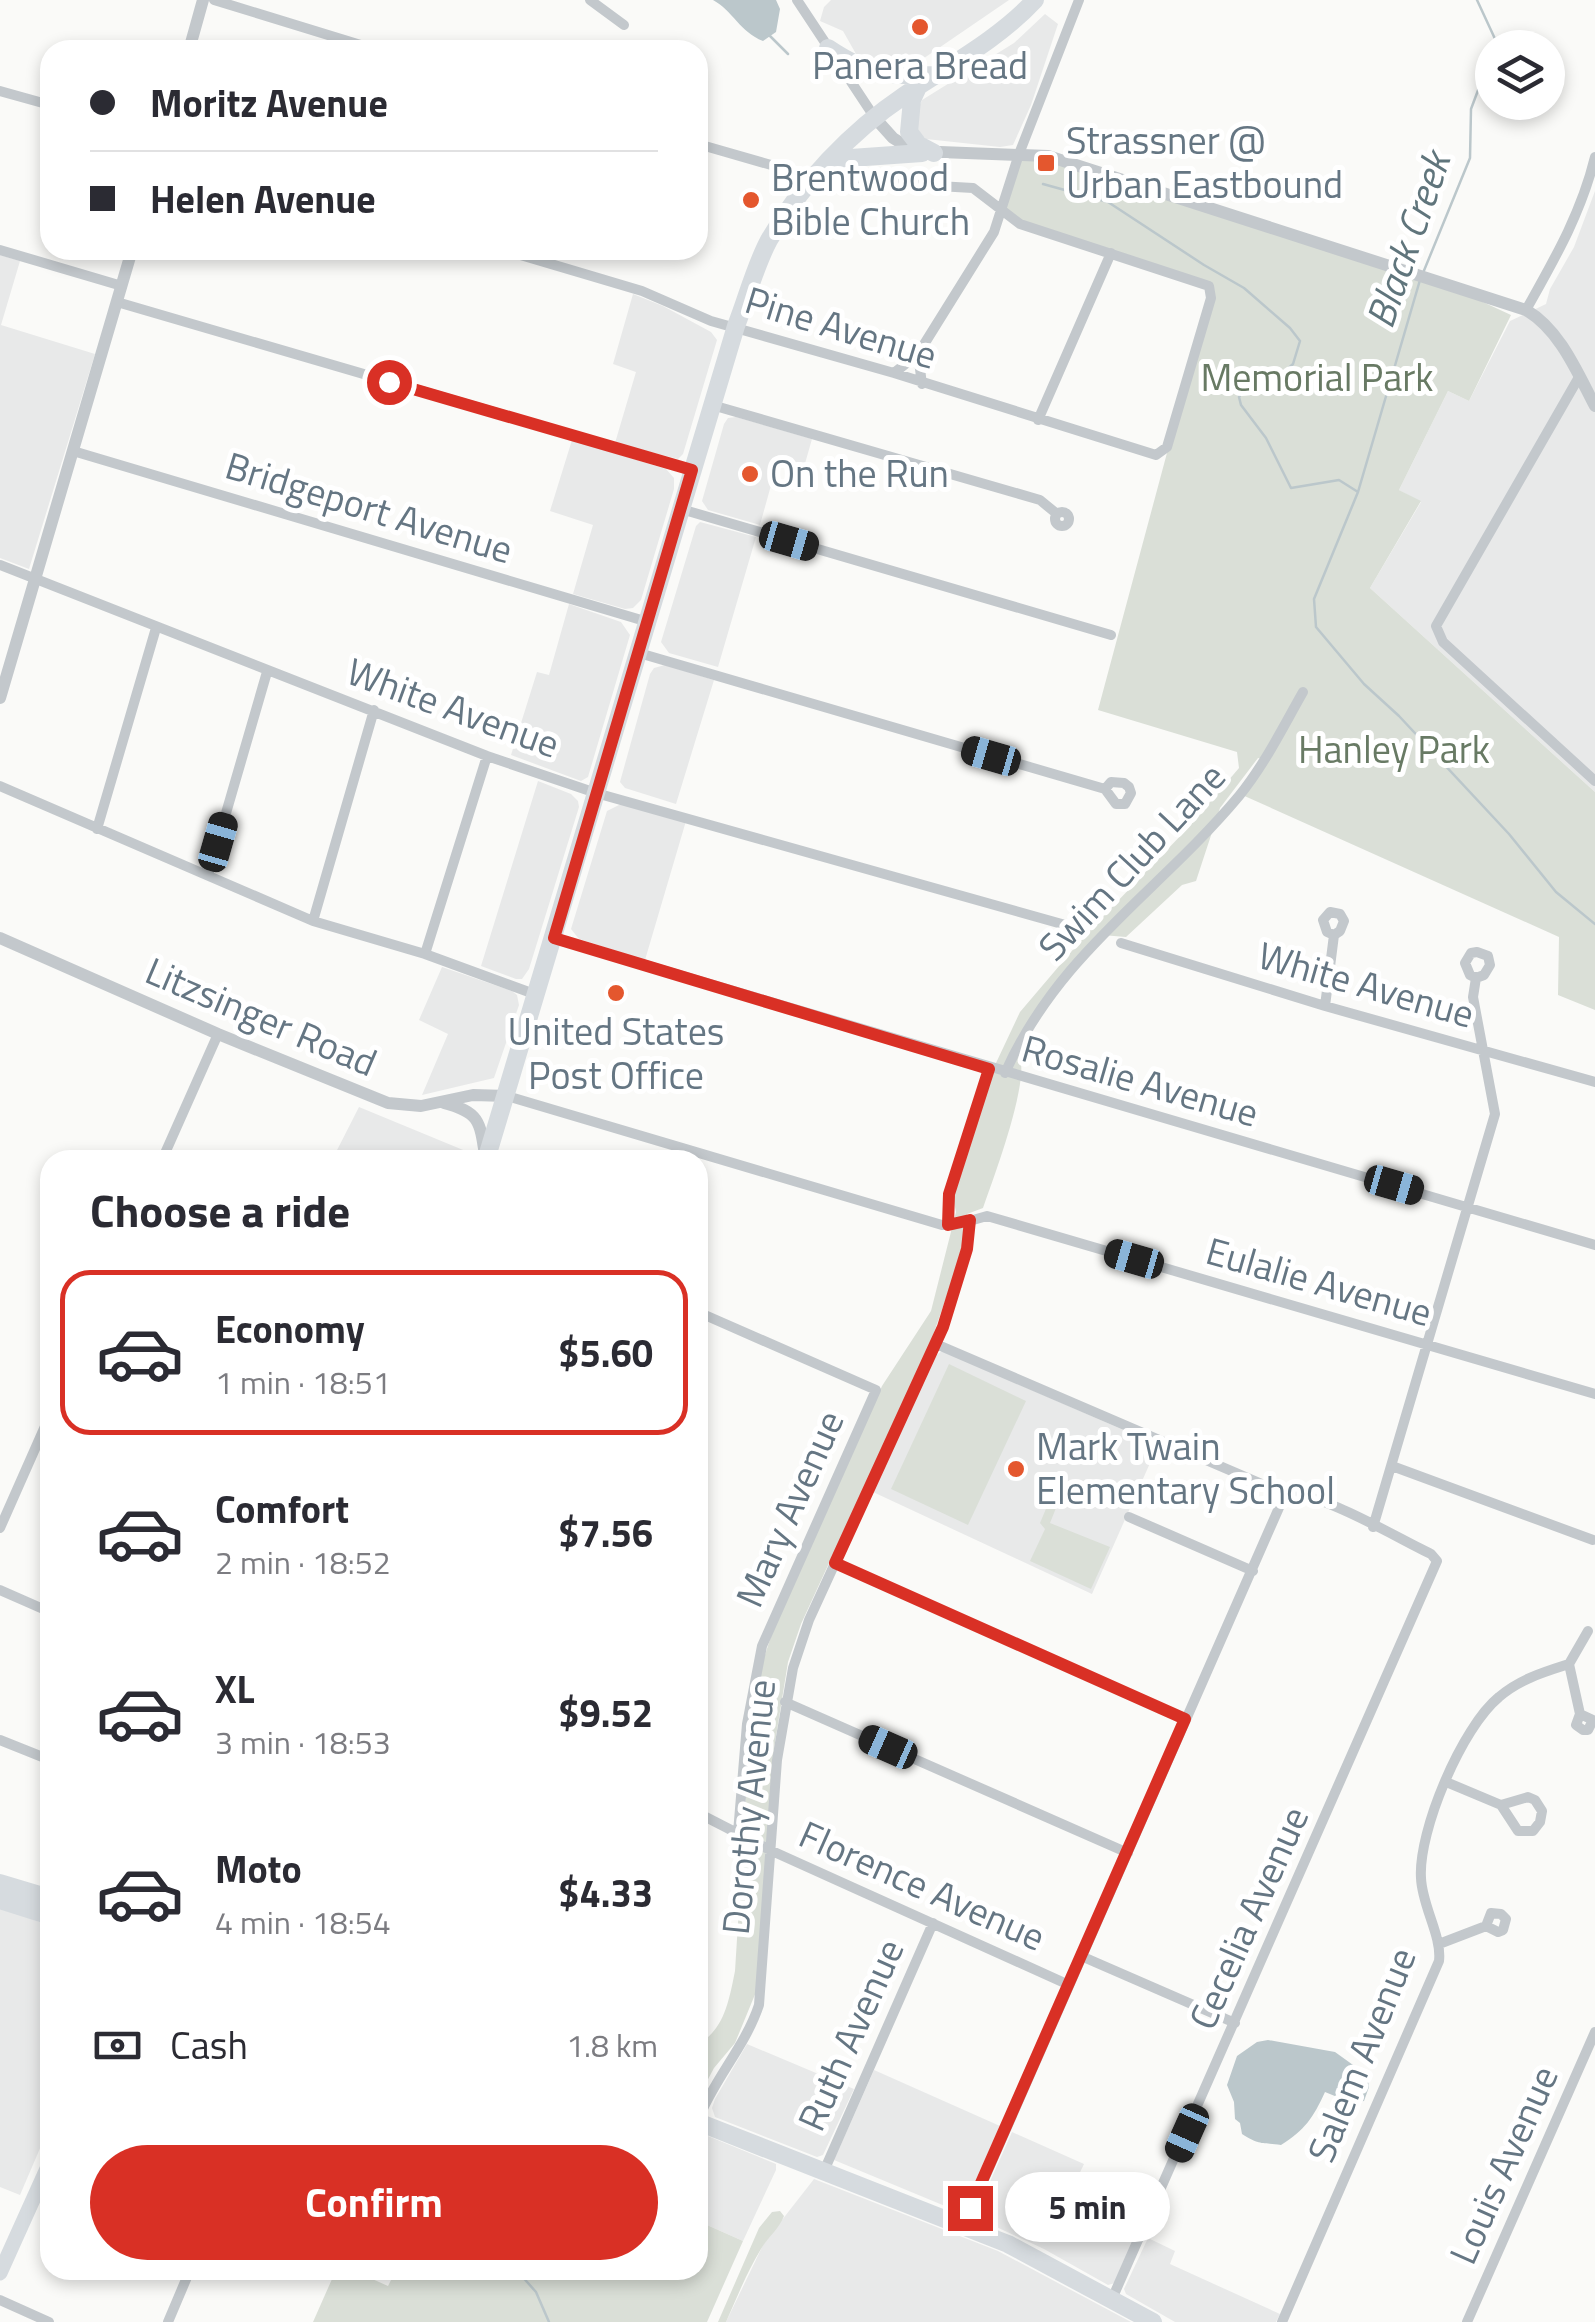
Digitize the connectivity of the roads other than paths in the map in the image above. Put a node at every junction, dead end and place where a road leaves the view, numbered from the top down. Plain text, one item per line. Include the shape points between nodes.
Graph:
1 (203, 0) edge
2 (214, 0) edge
3 (590, 0) edge
4 (797, 0) edge
5 (1035, 0) edge
6 (1079, 0) edge
7 (624, 25) dead end
8 (192, 40) edge
9 (345, 40) edge
10 (828, 48) junction
11 (935, 75) junction
12 (918, 87) junction
13 (0, 91) edge
14 (40, 102) edge
15 (876, 118) junction
16 (708, 146) edge
17 (928, 153) junction
18 (1019, 154) junction
19 (1595, 157) edge
20 (819, 170) junction
21 (841, 190) dead end
22 (1002, 212) junction
23 (0, 250) edge
24 (1111, 253) junction
25 (129, 260) edge
26 (538, 260) edge
27 (122, 286) junction
28 (117, 302) junction
29 (1526, 310) junction
30 (736, 326) junction
31 (918, 354) junction
32 (894, 373) junction
33 (1579, 377) junction
34 (922, 384) junction
35 (712, 405) junction
36 (1595, 406) edge
37 (1038, 420) junction
38 (73, 451) junction
39 (692, 470) junction
40 (681, 509) junction
41 (1057, 514) dead end
42 (0, 565) edge
43 (37, 580) junction
44 (648, 622) junction
45 (156, 628) junction
46 (1111, 635) dead end
47 (639, 653) junction
48 (267, 672) junction
49 (1303, 692) dead end
50 (0, 698) edge
51 (374, 710) junction
52 (487, 756) junction
53 (1595, 780) edge
54 (0, 786) edge
55 (1104, 789) dead end
56 (596, 793) junction
57 (97, 829) junction
58 (208, 876) junction
59 (313, 921) junction
60 (1069, 926) dead end
61 (1334, 935) dead end
62 (0, 938) edge
63 (554, 938) junction
64 (1121, 943) dead end
65 (425, 954) junction
66 (1476, 978) dead end
67 (538, 995) junction
68 (1325, 1006) junction
69 (218, 1034) junction
70 (1484, 1050) junction
71 (989, 1069) junction
72 (1005, 1073) junction
73 (1595, 1082) edge
74 (507, 1096) junction
75 (442, 1102) junction
76 (166, 1150) edge
77 (484, 1150) edge
78 (489, 1150) edge
79 (692, 1150) edge
80 (708, 1155) edge
81 (1468, 1206) junction
82 (970, 1220) junction
83 (948, 1225) junction
84 (1595, 1245) edge
85 (708, 1316) edge
86 (936, 1344) junction
87 (1428, 1345) junction
88 (1595, 1394) edge
89 (40, 1438) edge
90 (1392, 1466) junction
91 (1286, 1494) junction
92 (1129, 1517) dead end
93 (1373, 1527) junction
94 (0, 1528) edge
95 (1595, 1542) edge
96 (835, 1563) junction
97 (1252, 1571) junction
98 (0, 1590) edge
99 (40, 1608) edge
100 (1588, 1631) dead end
101 (1569, 1664) junction
102 (785, 1702) junction
103 (1580, 1714) dead end
104 (1185, 1719) junction
105 (0, 1740) edge
106 (40, 1756) edge
107 (1446, 1782) junction
108 (1502, 1805) dead end
109 (708, 1818) edge
110 (738, 1833) junction
111 (772, 1851) junction
112 (1128, 1853) junction
113 (0, 1883) edge
114 (40, 1895) edge
115 (0, 1900) edge
116 (40, 1913) edge
117 (933, 1923) junction
118 (1486, 1926) dead end
119 (1438, 1944) junction
120 (1081, 1956) junction
121 (1069, 1985) junction
122 (1235, 2023) junction
123 (1595, 2032) edge
124 (1590, 2058) edge
125 (708, 2098) edge
126 (708, 2125) edge
127 (824, 2171) junction
128 (40, 2184) edge
129 (964, 2225) junction
130 (0, 2272) edge
131 (186, 2280) edge
132 (1112, 2299) junction
133 (0, 2300) edge
134 (50, 2322) edge
135 (168, 2322) edge
136 (1153, 2322) edge
137 (1282, 2322) edge
138 (1467, 2322) edge

1 - 8 street
2 - 9 street
3 - 7 street
4 - 10 street
5 - 11 main road
6 - 18 street
10 - 11 main road via 876,74
10 - 15 street
11 - 12 main road
12 - 15 main road
12 - 17 main road via 910,132
13 - 14 street
15 - 17 street via 893,138
15 - 20 main road
16 - 20 street
17 - 18 street
17 - 20 main road via 866,156
18 - 22 street
18 - 29 street via 1082,166
19 - 29 street via 1572,227
20 - 30 main road via 768,243
21 - 22 street via 866,182 967,186
22 - 24 street
22 - 31 street
23 - 27 street
24 - 37 street
24 - 37 street, Pine Avenue via 1209,286 1170,442 1156,454
25 - 27 street
26 - 30 street, Pine Avenue
27 - 28 street
28 - 38 street
28 - 39 street
29 - 33 street via 1547,324
30 - 32 street, Pine Avenue
30 - 35 main road
31 - 32 street
31 - 34 street
32 - 34 street, Pine Avenue
33 - 36 street
33 - 53 street via 1436,626 1442,642
34 - 37 street, Pine Avenue
35 - 39 main road
35 - 41 street via 1040,500
38 - 43 street
38 - 44 street, Bridgeport Avenue
39 - 40 main road
40 - 44 main road
40 - 46 street
42 - 43 street, White Avenue
43 - 45 street, White Avenue
43 - 50 street
44 - 47 main road
45 - 48 street, White Avenue
45 - 57 street
47 - 55 street
47 - 56 main road
48 - 51 street, White Avenue
48 - 58 street
49 - 72 street, Swim Club Lane via 1240,794 1095,940 1039,1009
51 - 52 street, White Avenue
51 - 59 street
52 - 56 street, White Avenue
52 - 65 street
54 - 57 street
56 - 60 street, White Avenue
56 - 63 main road
57 - 58 street
58 - 59 street
59 - 65 street
61 - 68 street
62 - 69 street, Litzsinger Road
63 - 67 main road
63 - 71 street, Rosalie Avenue
64 - 68 street, White Avenue
65 - 67 street
66 - 70 street
67 - 74 main road
68 - 70 street, White Avenue
69 - 75 street, Litzsinger Road via 388,1104
69 - 76 street
70 - 73 street, White Avenue
70 - 81 street via 1495,1114
71 - 72 street, Rosalie Avenue
71 - 83 street via 949,1194
72 - 81 street, Rosalie Avenue
74 - 75 street, Litzsinger Road
74 - 78 main road
74 - 79 street, Eulalie Avenue
75 - 77 street via 472,1113
80 - 83 street, Eulalie Avenue
81 - 84 street, Rosalie Avenue
81 - 87 street
82 - 83 street, Eulalie Avenue
82 - 86 street, Dorothy Avenue
82 - 87 street, Eulalie Avenue via 987,1216
85 - 110 street, Mary Avenue via 876,1390 762,1646
86 - 91 street
86 - 96 street, Dorothy Avenue
87 - 88 street, Eulalie Avenue
87 - 90 street
89 - 94 street
90 - 93 street
90 - 95 street
91 - 93 street via 1301,1494
91 - 97 street
92 - 97 street
93 - 122 street, Cecelia Avenue via 1437,1561
96 - 102 street, Dorothy Avenue via 799,1646
96 - 104 street
97 - 104 street
98 - 99 street
100 - 101 street
101 - 103 street
101 - 107 street, Salem Avenue via 1498,1697 1474,1725
102 - 111 street, Dorothy Avenue
102 - 112 street
104 - 112 street
105 - 106 street
107 - 108 street
107 - 119 street, Salem Avenue via 1424,1834 1420,1865
109 - 110 street, Florence Avenue
110 - 111 street, Florence Avenue
111 - 117 street, Florence Avenue
111 - 125 street, Dorothy Avenue via 759,2005
112 - 120 street
113 - 114 main road
115 - 116 main road
117 - 121 street, Florence Avenue
117 - 127 street, Ruth Avenue
118 - 119 street
119 - 137 street, Salem Avenue via 1440,1961
120 - 121 street
120 - 122 street, Florence Avenue
121 - 129 street
122 - 132 street, Cecelia Avenue
123 - 124 street, Louis Avenue
124 - 138 street, Louis Avenue
126 - 127 main road
127 - 129 main road
128 - 130 main road
129 - 132 main road
131 - 135 street
132 - 136 main road
133 - 134 street

